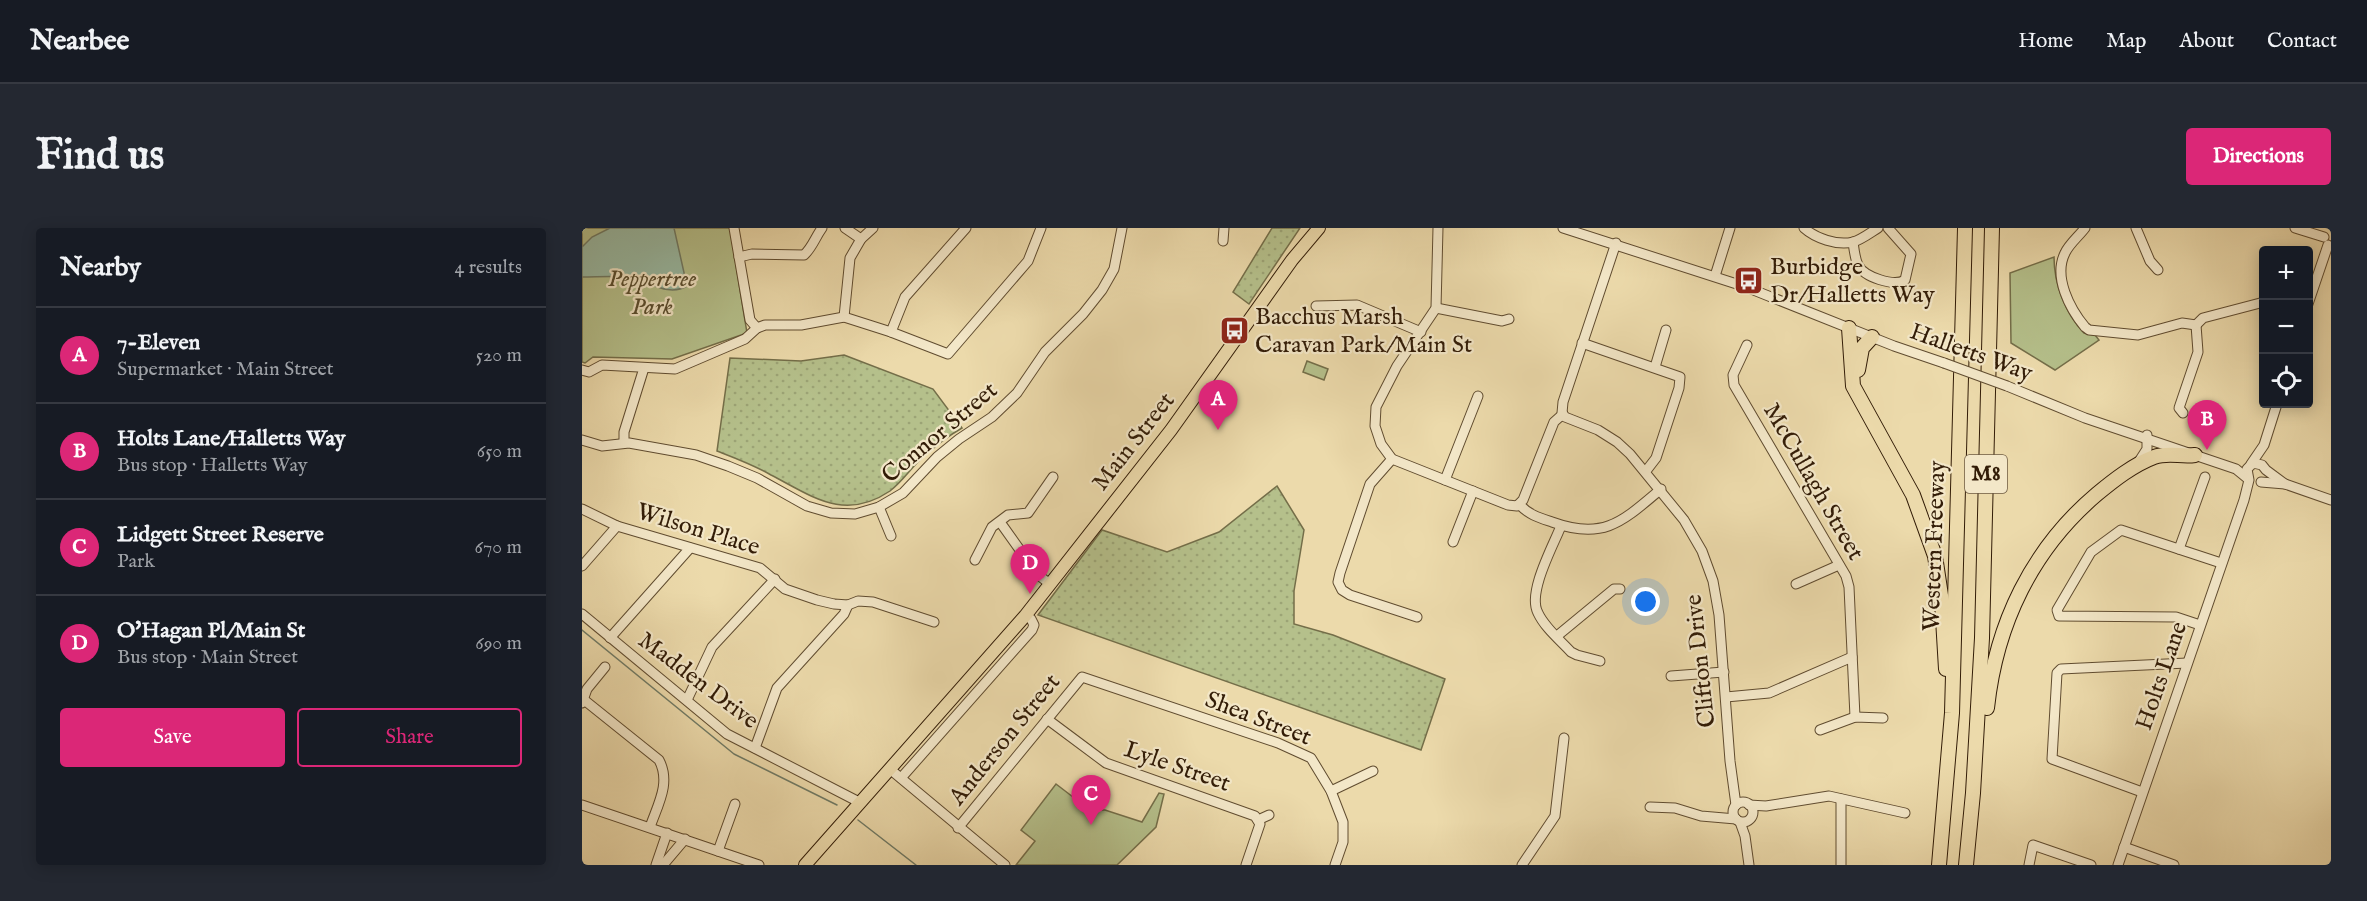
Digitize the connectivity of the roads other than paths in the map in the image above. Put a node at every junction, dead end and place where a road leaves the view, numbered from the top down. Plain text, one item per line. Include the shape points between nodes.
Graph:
1 (734, 228) edge
2 (822, 228) edge
3 (845, 228) edge
4 (873, 228) edge
5 (966, 228) edge
6 (1041, 228) edge
7 (1122, 228) edge
8 (1224, 228) edge
9 (1308, 228) edge
10 (1319, 228) edge
11 (1438, 228) edge
12 (1563, 228) edge
13 (1730, 228) edge
14 (1804, 228) edge
15 (1878, 228) edge
16 (1888, 228) edge
17 (1965, 228) edge
18 (1992, 228) edge
19 (2085, 228) edge
20 (2136, 228) edge
21 (2295, 228) edge
22 (861, 239) junction
23 (2329, 240) edge
24 (1223, 241) dead end
25 (1853, 242) junction
26 (1616, 243) junction
27 (740, 257) junction
28 (1292, 260) junction
29 (2158, 270) dead end
30 (1715, 276) junction
31 (2309, 300) edge
32 (2259, 303) edge
33 (1316, 306) dead end
34 (1436, 309) junction
35 (844, 317) junction
36 (1509, 319) dead end
37 (2196, 325) junction
38 (757, 328) junction
39 (1849, 328) junction
40 (1666, 330) dead end
41 (891, 332) junction
42 (1421, 332) junction
43 (1872, 337) junction
44 (1582, 343) junction
45 (1747, 345) dead end
46 (1655, 367) junction
47 (644, 368) junction
48 (582, 370) edge
49 (1478, 396) dead end
50 (2276, 408) edge
51 (2179, 410) dead end
52 (1563, 414) junction
53 (1880, 434) junction
54 (2147, 436) junction
55 (582, 440) edge
56 (624, 444) junction
57 (2264, 445) junction
58 (2195, 455) junction
59 (1392, 459) junction
60 (2251, 465) junction
61 (2136, 466) junction
62 (2265, 468) junction
63 (1646, 471) junction
64 (1053, 477) dead end
65 (1445, 480) junction
66 (2253, 481) junction
67 (2192, 482) dead end
68 (2285, 484) junction
69 (1661, 489) junction
70 (1473, 491) junction
71 (2331, 500) edge
72 (1520, 505) junction
73 (879, 507) junction
74 (582, 509) edge
75 (1000, 522) junction
76 (617, 526) junction
77 (1561, 526) junction
78 (891, 536) dead end
79 (1453, 542) dead end
80 (690, 548) junction
81 (2179, 549) junction
82 (975, 560) dead end
83 (2221, 563) junction
84 (1839, 565) junction
85 (582, 566) edge
86 (775, 579) junction
87 (1050, 584) junction
88 (1796, 584) dead end
89 (1620, 589) dead end
90 (848, 604) junction
91 (582, 614) edge
92 (1025, 616) junction
93 (1417, 617) dead end
94 (934, 622) dead end
95 (2200, 625) junction
96 (1557, 636) junction
97 (610, 638) junction
98 (1852, 657) junction
99 (1600, 661) dead end
100 (2187, 663) junction
101 (605, 667) dead end
102 (1724, 672) junction
103 (1671, 676) dead end
104 (1082, 677) joint
105 (1726, 697) junction
106 (687, 700) junction
107 (583, 701) edge
108 (1855, 717) junction
109 (1883, 718) dead end
110 (1047, 719) junction
111 (1820, 730) dead end
112 (1564, 738) dead end
113 (755, 748) junction
114 (891, 770) junction
115 (1373, 771) dead end
116 (901, 778) junction
117 (1331, 791) junction
118 (1947, 791) junction
119 (2142, 792) junction
120 (1973, 793) junction
121 (1841, 799) junction
122 (861, 803) junction
123 (735, 804) dead end
124 (582, 805) edge
125 (1650, 807) dead end
126 (1743, 812) junction
127 (1905, 813) dead end
128 (1269, 815) dead end
129 (1258, 820) junction
130 (650, 827) junction
131 (958, 828) junction
132 (667, 833) junction
133 (685, 839) junction
134 (2124, 847) junction
135 (718, 851) junction
136 (810, 863) edge
137 (656, 865) edge
138 (663, 865) edge
139 (759, 865) edge
140 (1005, 865) edge
141 (1245, 865) edge
142 (1335, 865) edge
143 (1522, 865) edge
144 (1749, 865) edge
145 (1841, 865) edge
146 (1939, 865) edge
147 (1966, 865) edge
148 (2029, 865) edge
149 (2091, 865) edge
150 (2118, 865) edge
151 (2174, 865) edge

1 - 27 street
2 - 27 street via 804,255
3 - 22 street
4 - 22 street
5 - 41 street via 905,297
6 - 41 street via 1028,261 948,354
7 - 73 street, Connor Street via 1114,269 1102,290 1045,352 1017,393 992,417 937,457 903,493
8 - 24 street
9 - 28 main road, Main Street
10 - 28 main road, Main Street
11 - 34 street
12 - 26 street, Halletts Way
13 - 30 street
14 - 25 street via 1829,241
15 - 25 street
16 - 25 street via 1911,254 1905,280 1900,283 1865,273 1858,266
17 - 118 highway, Western Freeway / M8
18 - 120 highway, Western Freeway / M8 via 1982,638
19 - 37 street via 2065,252 2061,264 2061,280 2085,327 2138,334 2182,323
20 - 29 street
21 - 23 street
22 - 35 street via 850,258
23 - 31 street
26 - 30 street, Halletts Way
26 - 44 street
27 - 38 street via 750,320
28 - 87 main road, Main Street via 1182,416
30 - 39 street, Halletts Way
32 - 37 street via 2203,318
33 - 42 street via 1357,305
34 - 36 street
34 - 42 street
35 - 38 street
35 - 41 street
37 - 51 street via 2198,352
38 - 47 street via 746,339 685,366
39 - 43 street, Halletts Way
39 - 53 highway via 1853,386
40 - 46 street
42 - 59 street via 1391,376 1376,407 1375,426
43 - 53 highway via 1859,356 1858,375
43 - 54 street, Halletts Way, bridge
44 - 46 street
44 - 52 street via 1561,408
45 - 84 street, McCullagh Street via 1733,375 1734,385
46 - 63 street via 1678,375 1681,381 1656,458
47 - 48 street via 602,365 589,372
47 - 56 street via 624,432
49 - 65 street
50 - 57 street
52 - 63 street, Clifton Drive via 1617,442
52 - 72 street via 1554,422
53 - 118 highway via 1919,511 1939,572 1945,653
54 - 58 street, Halletts Way
54 - 60 street, Halletts Way via 2229,462
54 - 61 street via 2147,449
55 - 56 street, Connor Street via 602,446
56 - 73 street, Connor Street via 667,448 728,466 807,506 831,513 855,514
57 - 60 street
57 - 62 street
58 - 61 highway via 2165,455
58 - 66 street, Halletts Way via 2236,469
59 - 65 street
59 - 93 street via 1370,484 1338,582 1350,594
60 - 62 street via 2258,463
60 - 66 street via 2246,471
61 - 120 highway via 2073,516 2020,589 1993,667
62 - 66 street via 2266,476
62 - 68 street, Halletts Way
63 - 69 street, Clifton Drive
64 - 75 street via 1029,513 1008,515
65 - 70 street
66 - 68 street, Halletts Way
66 - 83 street, Holts Lane
67 - 81 street via 2203,481
68 - 71 street, Halletts Way
69 - 77 street via 1609,526 1582,531
69 - 102 street, Clifton Drive via 1702,551 1713,581
70 - 72 street via 1508,505
70 - 79 street
72 - 77 street via 1530,514
73 - 78 street
74 - 76 street
75 - 82 street via 992,527
75 - 87 street via 1037,574
76 - 80 street, Wilson Place
76 - 85 street, Wilson Place
77 - 96 street via 1534,604 1541,620
80 - 86 street, Wilson Place via 760,567
80 - 97 street
81 - 83 street
81 - 95 street via 2121,530 2091,552 2057,610 2060,616 2176,617
83 - 95 street, Holts Lane
84 - 88 street
84 - 98 street, McCullagh Street via 1849,587
86 - 90 street, Wilson Place via 785,589 834,604
86 - 106 street via 712,647
87 - 92 main road, Main Street
89 - 96 street via 1614,589
90 - 94 street, Wilson Place via 873,602
90 - 113 street via 844,614 777,688
91 - 97 street, Madden Drive
92 - 114 main road, Main Street
92 - 116 street via 1031,619 1032,630
95 - 100 street, Holts Lane
96 - 99 street via 1577,656
97 - 106 street, Madden Drive
98 - 105 street via 1768,693
98 - 108 street, McCullagh Street
100 - 119 street, Holts Lane
100 - 119 street via 2061,669 2057,673 2052,759
101 - 107 street via 587,689
102 - 103 street
102 - 105 street, Clifton Drive
104 - 110 street, Anderson Street
104 - 117 street, Shea Street via 1278,743 1311,758
105 - 126 street, Clifton Drive via 1730,761
106 - 113 street, Madden Drive via 727,734
107 - 130 street via 659,760 665,783
108 - 109 street
108 - 111 street
110 - 129 street, Lyle Street via 1106,763 1249,812
110 - 131 street, Anderson Street
112 - 143 street via 1555,816
113 - 122 street, Madden Drive
114 - 116 street
114 - 122 main road, Main Street
115 - 117 street
116 - 131 street
117 - 142 street, Shea Street via 1343,822 1343,842
118 - 146 highway, Western Freeway / M8
119 - 134 street, Holts Lane
120 - 147 highway, Western Freeway / M8
121 - 126 street via 1829,796
121 - 127 street
121 - 145 street
122 - 136 main road, Main Street
123 - 135 street
124 - 130 street
125 - 126 street via 1718,817
126 - 144 street, Clifton Drive
128 - 129 street
129 - 141 street via 1260,824
130 - 132 street
131 - 140 street
132 - 133 street
132 - 137 street
133 - 135 street
133 - 138 street
134 - 150 street, Holts Lane
134 - 151 street
135 - 139 street
148 - 149 street via 2033,846

